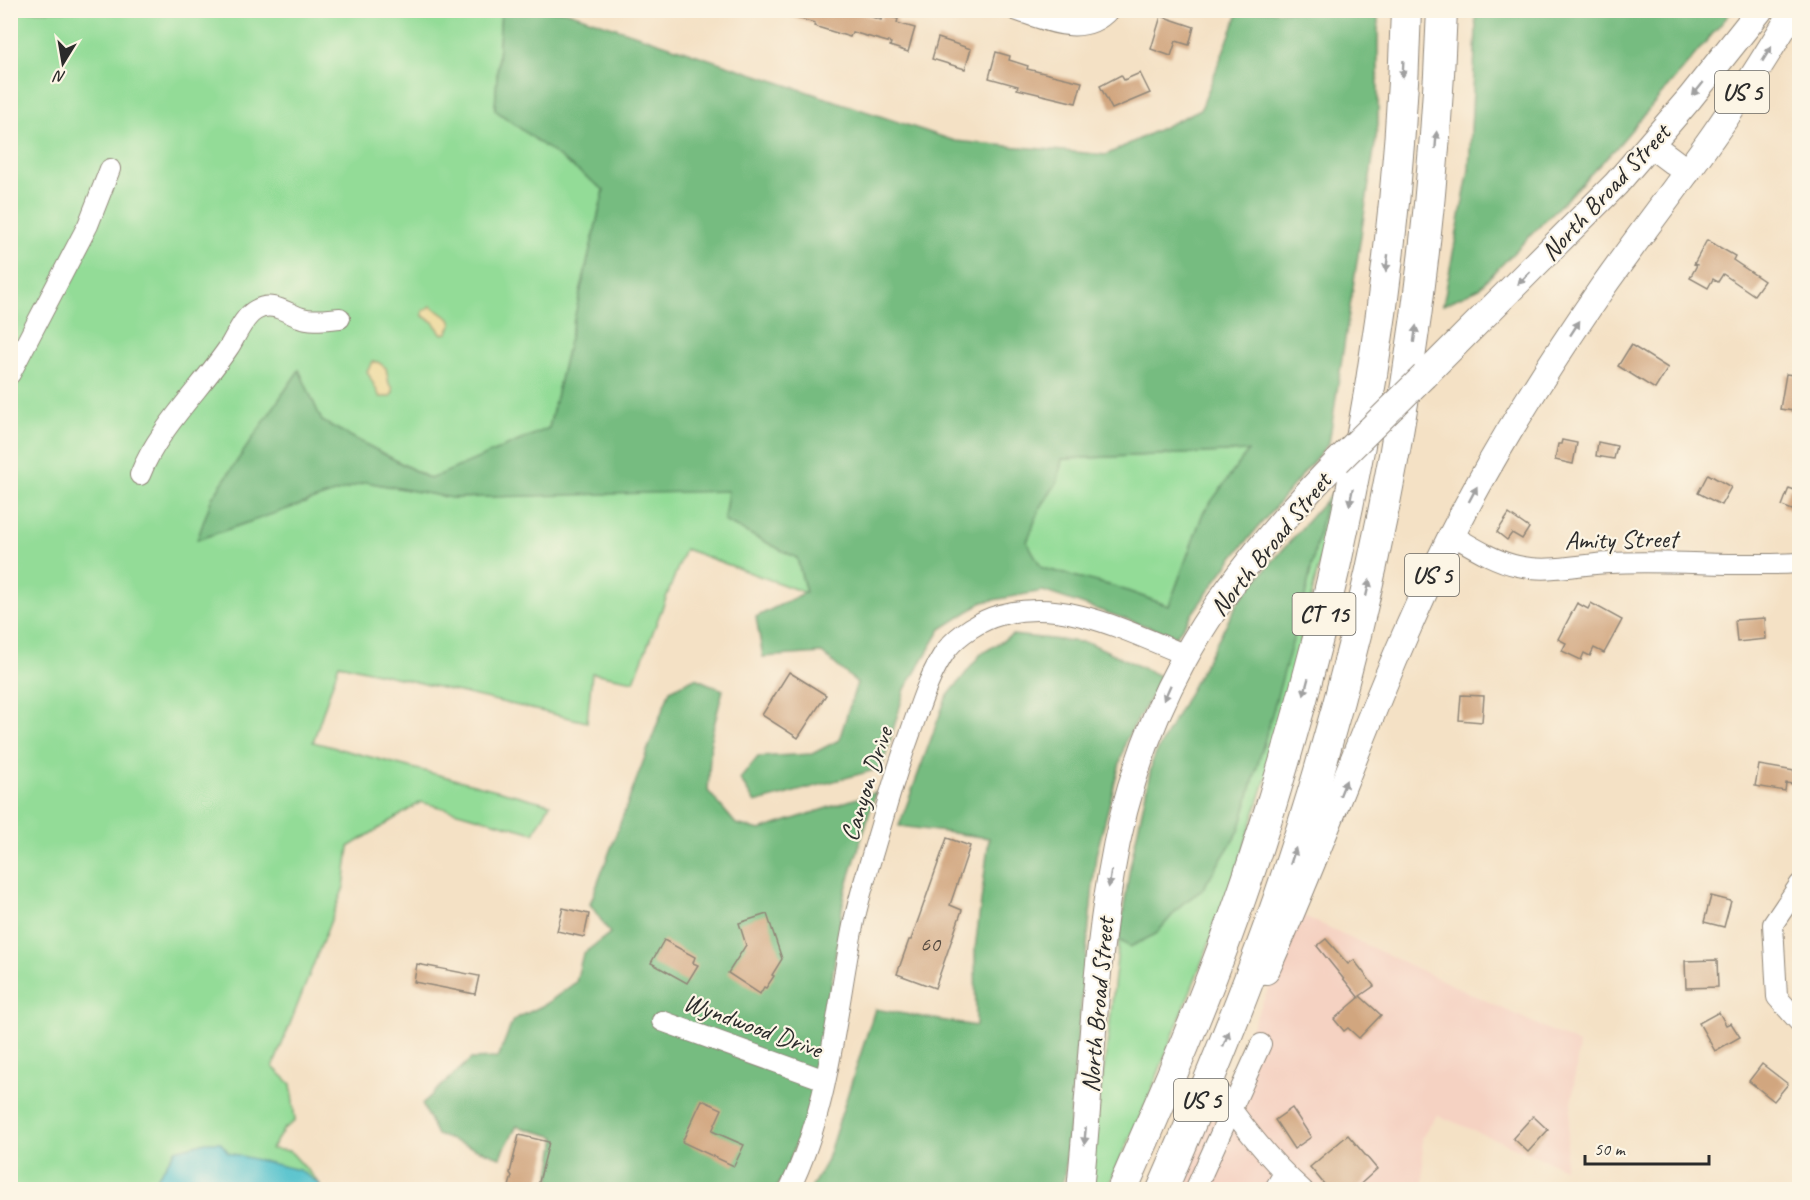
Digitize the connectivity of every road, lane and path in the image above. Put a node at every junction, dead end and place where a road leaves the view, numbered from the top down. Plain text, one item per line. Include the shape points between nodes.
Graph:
1 (1015, 10) edge
2 (1406, 10) edge
3 (1442, 10) edge
4 (1760, 10) edge
5 (1794, 10) edge
6 (1104, 16) edge
7 (1651, 145) junction
8 (110, 169) dead end
9 (1687, 172) junction
10 (340, 318) dead end
11 (10, 374) edge
12 (140, 475) dead end
13 (1452, 535) junction
14 (1800, 563) edge
15 (1186, 655) junction
16 (1800, 884) edge
17 (1237, 1010) junction
18 (662, 1020) dead end
19 (1800, 1023) edge
20 (1261, 1044) dead end
21 (1210, 1079) junction
22 (825, 1080) junction
23 (1231, 1110) junction
24 (1279, 1181) edge
25 (789, 1190) edge
26 (1080, 1190) edge
27 (1122, 1190) edge
28 (1162, 1190) edge
29 (1195, 1190) edge
30 (1303, 1190) edge

1 - 6 street via 1071,27 1086,26
2 -> 27 highway, CT 15 via 1396,183 1383,302 1360,449 1329,595 1288,749 1242,894 1202,1001
17 -> 3 highway, CT 15 via 1323,761 1366,601 1388,496 1427,242
4 -> 7 main road, North Broad Street / US 5
9 -> 5 main road, North Broad Street / US 5
7 - 9 main road
7 -> 15 main road, North Broad Street / US 5, bridge via 1304,496 1236,579
8 - 11 street via 88,225
13 -> 9 main road, North Broad Street / US 5 via 1551,364
10 - 12 street via 299,317 285,309 268,307 248,316 156,445
13 - 14 street, Amity Street via 1498,560 1545,569 1611,563
17 -> 13 main road, North Broad Street / US 5 via 1265,973 1406,633
15 - 22 street, Canyon Drive via 1096,619 1028,610 998,615 969,630 948,648 932,676 899,765 861,890
15 -> 26 main road, North Broad Street / US 5 via 1143,752 1115,852 1104,924
16 - 19 street via 1773,924 1777,997
21 -> 17 highway, North Broad Street / US 5
18 - 22 street, Wyndwood Drive
20 - 23 street
21 - 23 street
21 - 28 highway, North Broad Street / US 5
22 - 25 street, Canyon Drive via 807,1151
23 - 24 street
23 - 29 street
24 - 30 street

